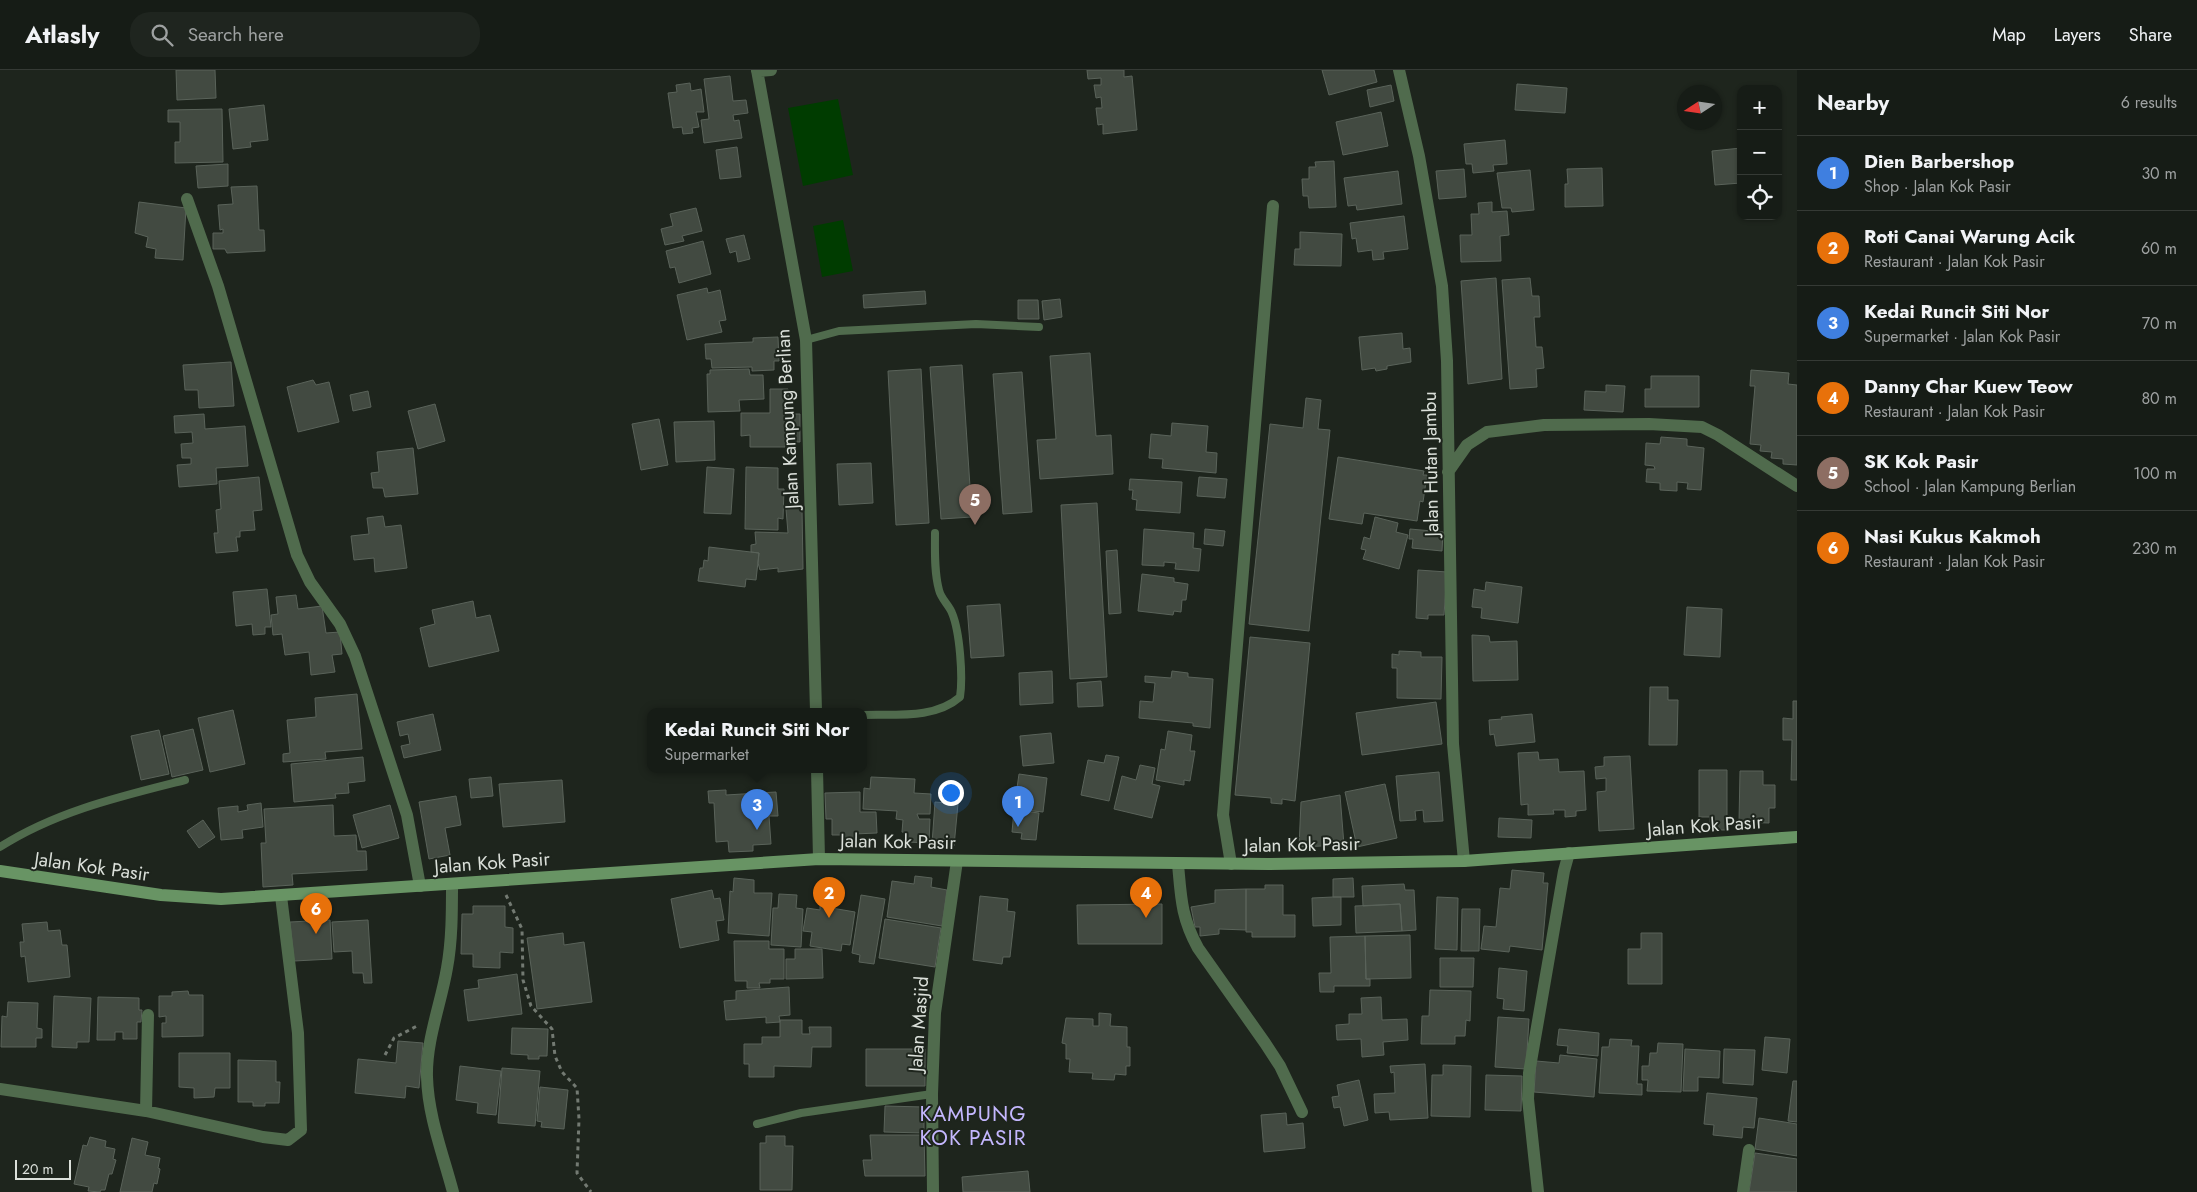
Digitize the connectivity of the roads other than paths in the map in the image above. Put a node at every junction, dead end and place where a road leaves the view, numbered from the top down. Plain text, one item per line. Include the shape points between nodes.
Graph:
1 (757, 70) edge
2 (771, 70) edge
3 (1399, 70) edge
4 (188, 199) dead end
5 (1273, 206) dead end
6 (1039, 328) dead end
7 (806, 340) junction
8 (1448, 472) junction
9 (1797, 486) edge
10 (935, 532) dead end
11 (816, 708) edge
12 (867, 715) edge
13 (817, 773) edge
14 (185, 780) dead end
15 (1797, 837) edge
16 (0, 847) edge
17 (1569, 853) junction
18 (819, 859) junction
19 (957, 860) junction
20 (1464, 861) junction
21 (1178, 864) junction
22 (1231, 864) junction
23 (0, 871) edge
24 (452, 884) junction
25 (420, 886) junction
26 (281, 896) junction
27 (148, 1015) dead end
28 (0, 1089) edge
29 (932, 1094) junction
30 (146, 1111) junction
31 (1302, 1112) dead end
32 (757, 1124) dead end
33 (1749, 1150) dead end
34 (453, 1192) edge
35 (933, 1192) edge
36 (1538, 1192) edge
37 (1743, 1192) edge

1 - 2 street
1 - 7 street, Jalan Kampung Berlian
3 - 8 street, Jalan Hutan Jambu via 1419,156 1442,286 1447,361
4 - 25 street via 218,286 297,555 355,656 408,814
5 - 22 street via 1223,815
6 - 7 lane via 947,325 839,331
7 - 11 street, Jalan Kampung Berlian
8 - 9 street via 1467,445 1487,432 1544,425 1648,424 1702,427
8 - 20 street, Jalan Hutan Jambu via 1453,744
10 - 12 lane via 937,580 955,624 962,682 960,697 939,710
13 - 18 street
14 - 16 lane via 110,799 60,817
15 - 17 street, Jalan Kok Pasir
17 - 20 street, Jalan Kok Pasir
17 - 36 street via 1529,1073 1528,1100
18 - 19 street, Jalan Kok Pasir
18 - 24 street, Jalan Kok Pasir
19 - 21 street, Jalan Kok Pasir
19 - 29 street, Jalan Masjid via 935,1014
20 - 22 street, Jalan Kok Pasir
21 - 22 street, Jalan Kok Pasir
21 - 31 street via 1188,930 1266,1043
23 - 26 street, Jalan Kok Pasir via 162,895 221,899
24 - 25 street, Jalan Kok Pasir
24 - 34 street via 448,967 430,1041 427,1076 430,1108
25 - 26 street, Jalan Kok Pasir
26 - 30 street via 298,1033 301,1130 288,1140 263,1138
27 - 30 street
28 - 30 street
29 - 32 lane via 802,1113
29 - 35 street, Jalan Masjid
33 - 37 street

